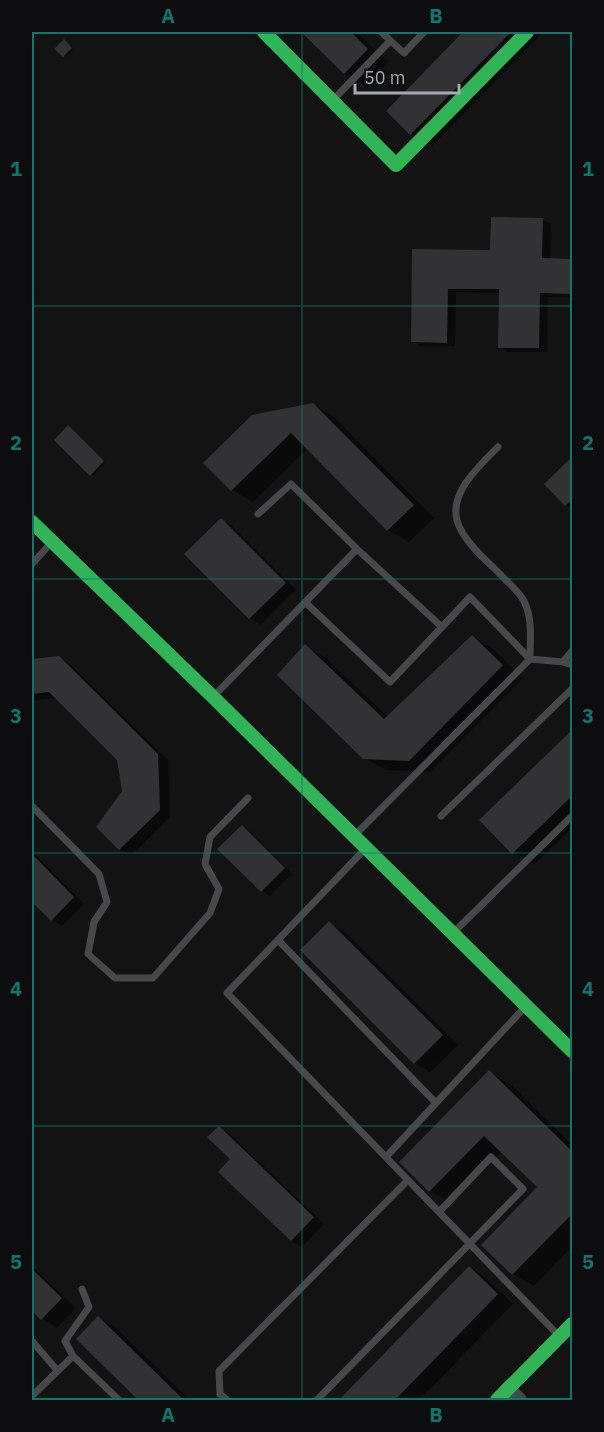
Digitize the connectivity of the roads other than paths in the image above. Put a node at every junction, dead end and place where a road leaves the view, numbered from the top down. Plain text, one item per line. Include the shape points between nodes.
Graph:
1 (264, 32) edge
2 (381, 32) edge
3 (424, 32) edge
4 (527, 32) edge
5 (390, 41) junction
6 (332, 101) junction
7 (498, 447) dead end
8 (258, 514) dead end
9 (32, 522) edge
10 (51, 543) junction
11 (357, 549) junction
12 (32, 564) edge
13 (306, 603) junction
14 (442, 627) junction
15 (573, 651) edge
16 (530, 659) junction
17 (563, 662) junction
18 (573, 665) edge
19 (573, 689) edge
20 (213, 697) junction
21 (248, 798) dead end
22 (32, 806) edge
23 (441, 816) dead end
24 (573, 816) edge
25 (354, 836) junction
26 (366, 848) junction
27 (453, 933) junction
28 (278, 940) junction
29 (526, 1006) junction
30 (573, 1051) edge
31 (436, 1102) junction
32 (386, 1157) junction
33 (408, 1180) junction
34 (439, 1212) junction
35 (470, 1244) junction
36 (82, 1289) dead end
37 (573, 1324) edge
38 (560, 1337) junction
39 (32, 1341) edge
40 (73, 1356) junction
41 (57, 1370) junction
42 (508, 1388) junction
43 (32, 1396) edge
44 (119, 1401) edge
45 (227, 1401) edge
46 (317, 1401) edge
47 (496, 1401) edge
48 (520, 1401) edge

1 - 6 street
2 - 5 lane
3 - 5 lane via 404,52
4 - 6 street via 396,165
5 - 6 lane
7 - 16 lane via 461,490 456,516 460,529 476,549 522,598 530,621
8 - 11 lane via 291,484
9 - 10 street
10 - 12 lane
10 - 20 street
11 - 13 lane
11 - 14 lane
13 - 14 lane via 390,682
13 - 20 lane
14 - 16 lane via 470,597
15 - 17 lane
16 - 17 lane
16 - 25 lane
17 - 18 lane
19 - 23 lane
20 - 25 street
21 - 22 lane via 210,837 205,864 219,889 210,913 153,978 115,978 88,954 94,922 107,902 99,874
24 - 27 lane
25 - 26 street
26 - 27 street
26 - 28 lane
27 - 29 street
28 - 31 lane
28 - 32 lane via 227,993
29 - 30 street
29 - 31 lane
31 - 32 lane
32 - 33 lane
33 - 34 lane
33 - 45 lane via 219,1371 220,1394
34 - 35 lane
34 - 35 lane via 491,1157 523,1189
35 - 38 lane
35 - 46 lane
36 - 40 lane via 89,1306 65,1341
37 - 38 street
38 - 42 street
39 - 41 lane
40 - 41 lane
40 - 44 lane
41 - 43 lane
42 - 47 street
42 - 48 street

